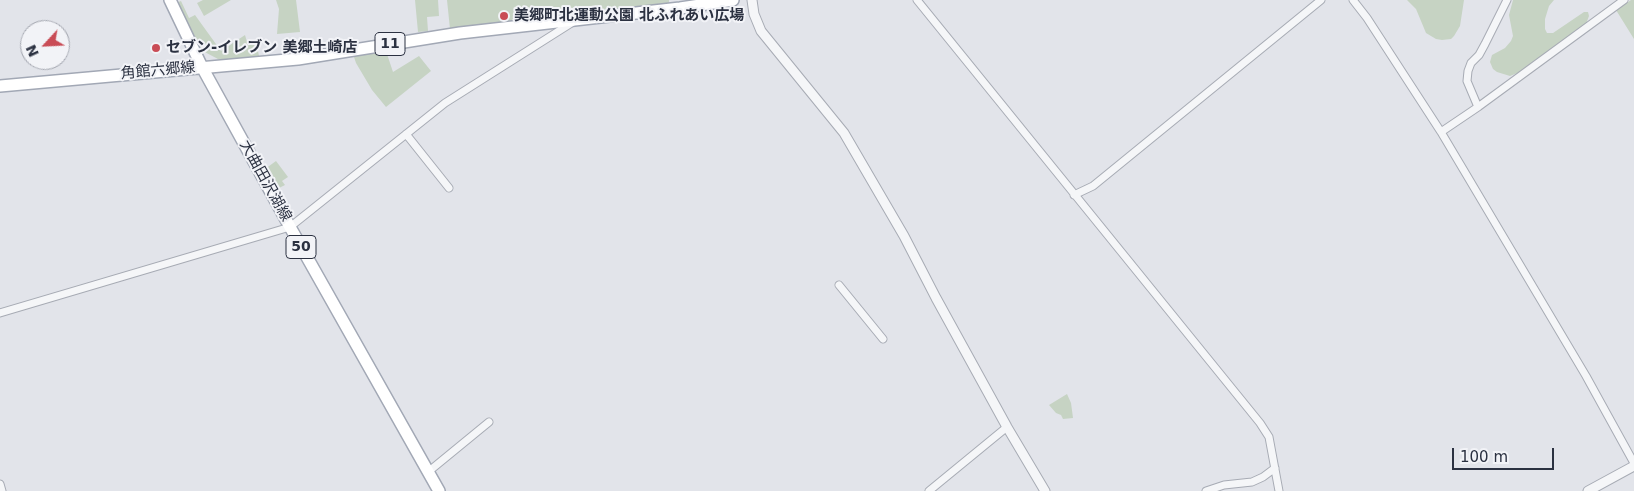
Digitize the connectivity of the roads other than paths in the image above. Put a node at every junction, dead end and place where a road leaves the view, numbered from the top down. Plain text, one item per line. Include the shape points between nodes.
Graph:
1 (170, 0) edge
2 (733, 0) edge
3 (752, 0) edge
4 (917, 0) edge
5 (1321, 0) edge
6 (1353, 0) edge
7 (1507, 0) edge
8 (1624, 0) edge
9 (578, 19) junction
10 (202, 67) junction
11 (0, 86) edge
12 (1478, 107) junction
13 (1440, 132) junction
14 (406, 134) junction
15 (449, 188) dead end
16 (1074, 195) junction
17 (290, 227) junction
18 (840, 285) dead end
19 (0, 313) edge
20 (883, 339) dead end
21 (488, 422) dead end
22 (1008, 427) junction
23 (1634, 464) edge
24 (1275, 468) junction
25 (428, 472) junction
26 (0, 484) edge
27 (2, 491) edge
28 (439, 491) edge
29 (929, 491) edge
30 (1045, 491) edge
31 (1206, 491) edge
32 (1279, 491) edge
33 (1588, 491) edge

1 - 10 main road, 大曲田沢湖線 / 50
2 - 9 main road, 角館六郷線 / 11
3 - 22 street via 761,31 844,133
4 - 16 street
5 - 16 street via 1093,186
6 - 13 street
7 - 12 street via 1468,71 1467,81
8 - 12 street
9 - 10 main road, 角館六郷線 / 11 via 460,33 298,59
9 - 14 street via 445,103
10 - 11 main road, 角館六郷線 / 11
10 - 17 main road, 大曲田沢湖線 / 50
12 - 13 street
13 - 23 street via 1586,376
14 - 15 street
14 - 17 street
16 - 24 street via 1260,423 1269,437
17 - 19 street
17 - 25 main road, 大曲田沢湖線 / 50
18 - 20 street
21 - 25 street
22 - 29 street
22 - 30 street
23 - 33 street
24 - 31 street via 1252,482
24 - 32 street
25 - 28 main road, 大曲田沢湖線 / 50
26 - 27 street

